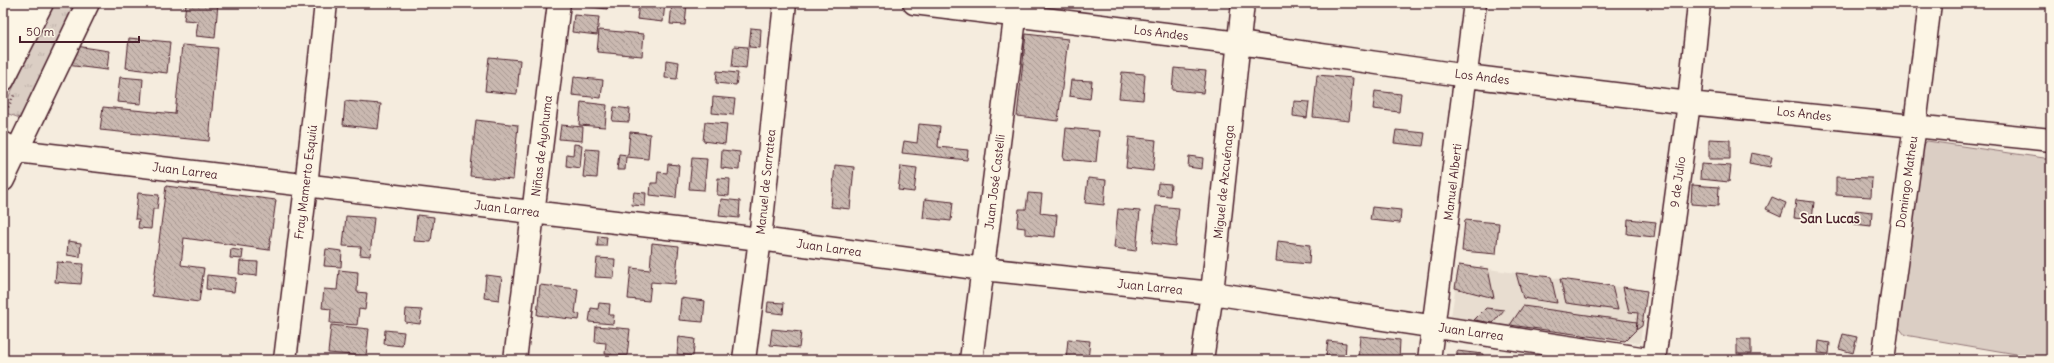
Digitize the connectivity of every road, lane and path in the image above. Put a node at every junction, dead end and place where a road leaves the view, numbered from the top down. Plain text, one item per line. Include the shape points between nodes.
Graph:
1 (20, 3) edge
2 (42, 3) edge
3 (88, 3) edge
4 (326, 3) edge
5 (558, 3) edge
6 (785, 3) edge
7 (914, 3) edge
8 (1243, 3) edge
9 (1475, 3) edge
10 (1699, 3) edge
11 (1930, 3) edge
12 (1017, 10) edge
13 (3, 38) edge
14 (1239, 43) junction
15 (1467, 76) junction
16 (3, 80) edge
17 (1689, 103) junction
18 (1915, 125) junction
19 (2051, 140) edge
20 (10, 147) edge
21 (3, 180) edge
22 (306, 186) junction
23 (534, 212) junction
24 (760, 239) junction
25 (983, 269) junction
26 (1212, 294) junction
27 (1434, 327) junction
28 (285, 360) edge
29 (515, 360) edge
30 (744, 360) edge
31 (971, 360) edge
32 (1202, 360) edge
33 (1429, 360) edge
34 (1654, 360) edge
35 (1883, 360) edge

1 - 13 street
2 - 16 street
3 - 20 street
4 - 22 street, Fray Mamerto Esquiú
5 - 23 street, Niñas de Ayohuma
6 - 24 street, Manuel de Sarratea
7 - 12 street, Los Andes
8 - 14 street, Miguel de Azcuénaga
9 - 15 street, Manuel Alberti
10 - 17 street, 9 de Julio
11 - 18 street, Domingo Matheu
12 - 14 street, Los Andes
12 - 25 street, Juan José Castelli
14 - 15 street, Los Andes
14 - 26 street, Miguel de Azcuénaga
15 - 17 street, Los Andes
15 - 27 street, Manuel Alberti
17 - 18 street, Los Andes
17 - 34 street, 9 de Julio
18 - 19 street, Los Andes
18 - 35 street, Domingo Matheu
20 - 21 street
20 - 22 street, Juan Larrea
22 - 23 street, Juan Larrea
22 - 28 street, Fray Mamerto Esquiú
23 - 24 street, Juan Larrea
23 - 29 street, Niñas de Ayohuma
24 - 25 street, Juan Larrea
24 - 30 street, Manuel de Sarratea
25 - 26 street, Juan Larrea
25 - 31 street, Juan José Castelli
26 - 27 street, Juan Larrea
26 - 32 street, Miguel de Azcuénaga
27 - 33 street, Manuel Alberti
27 - 34 street, Juan Larrea

